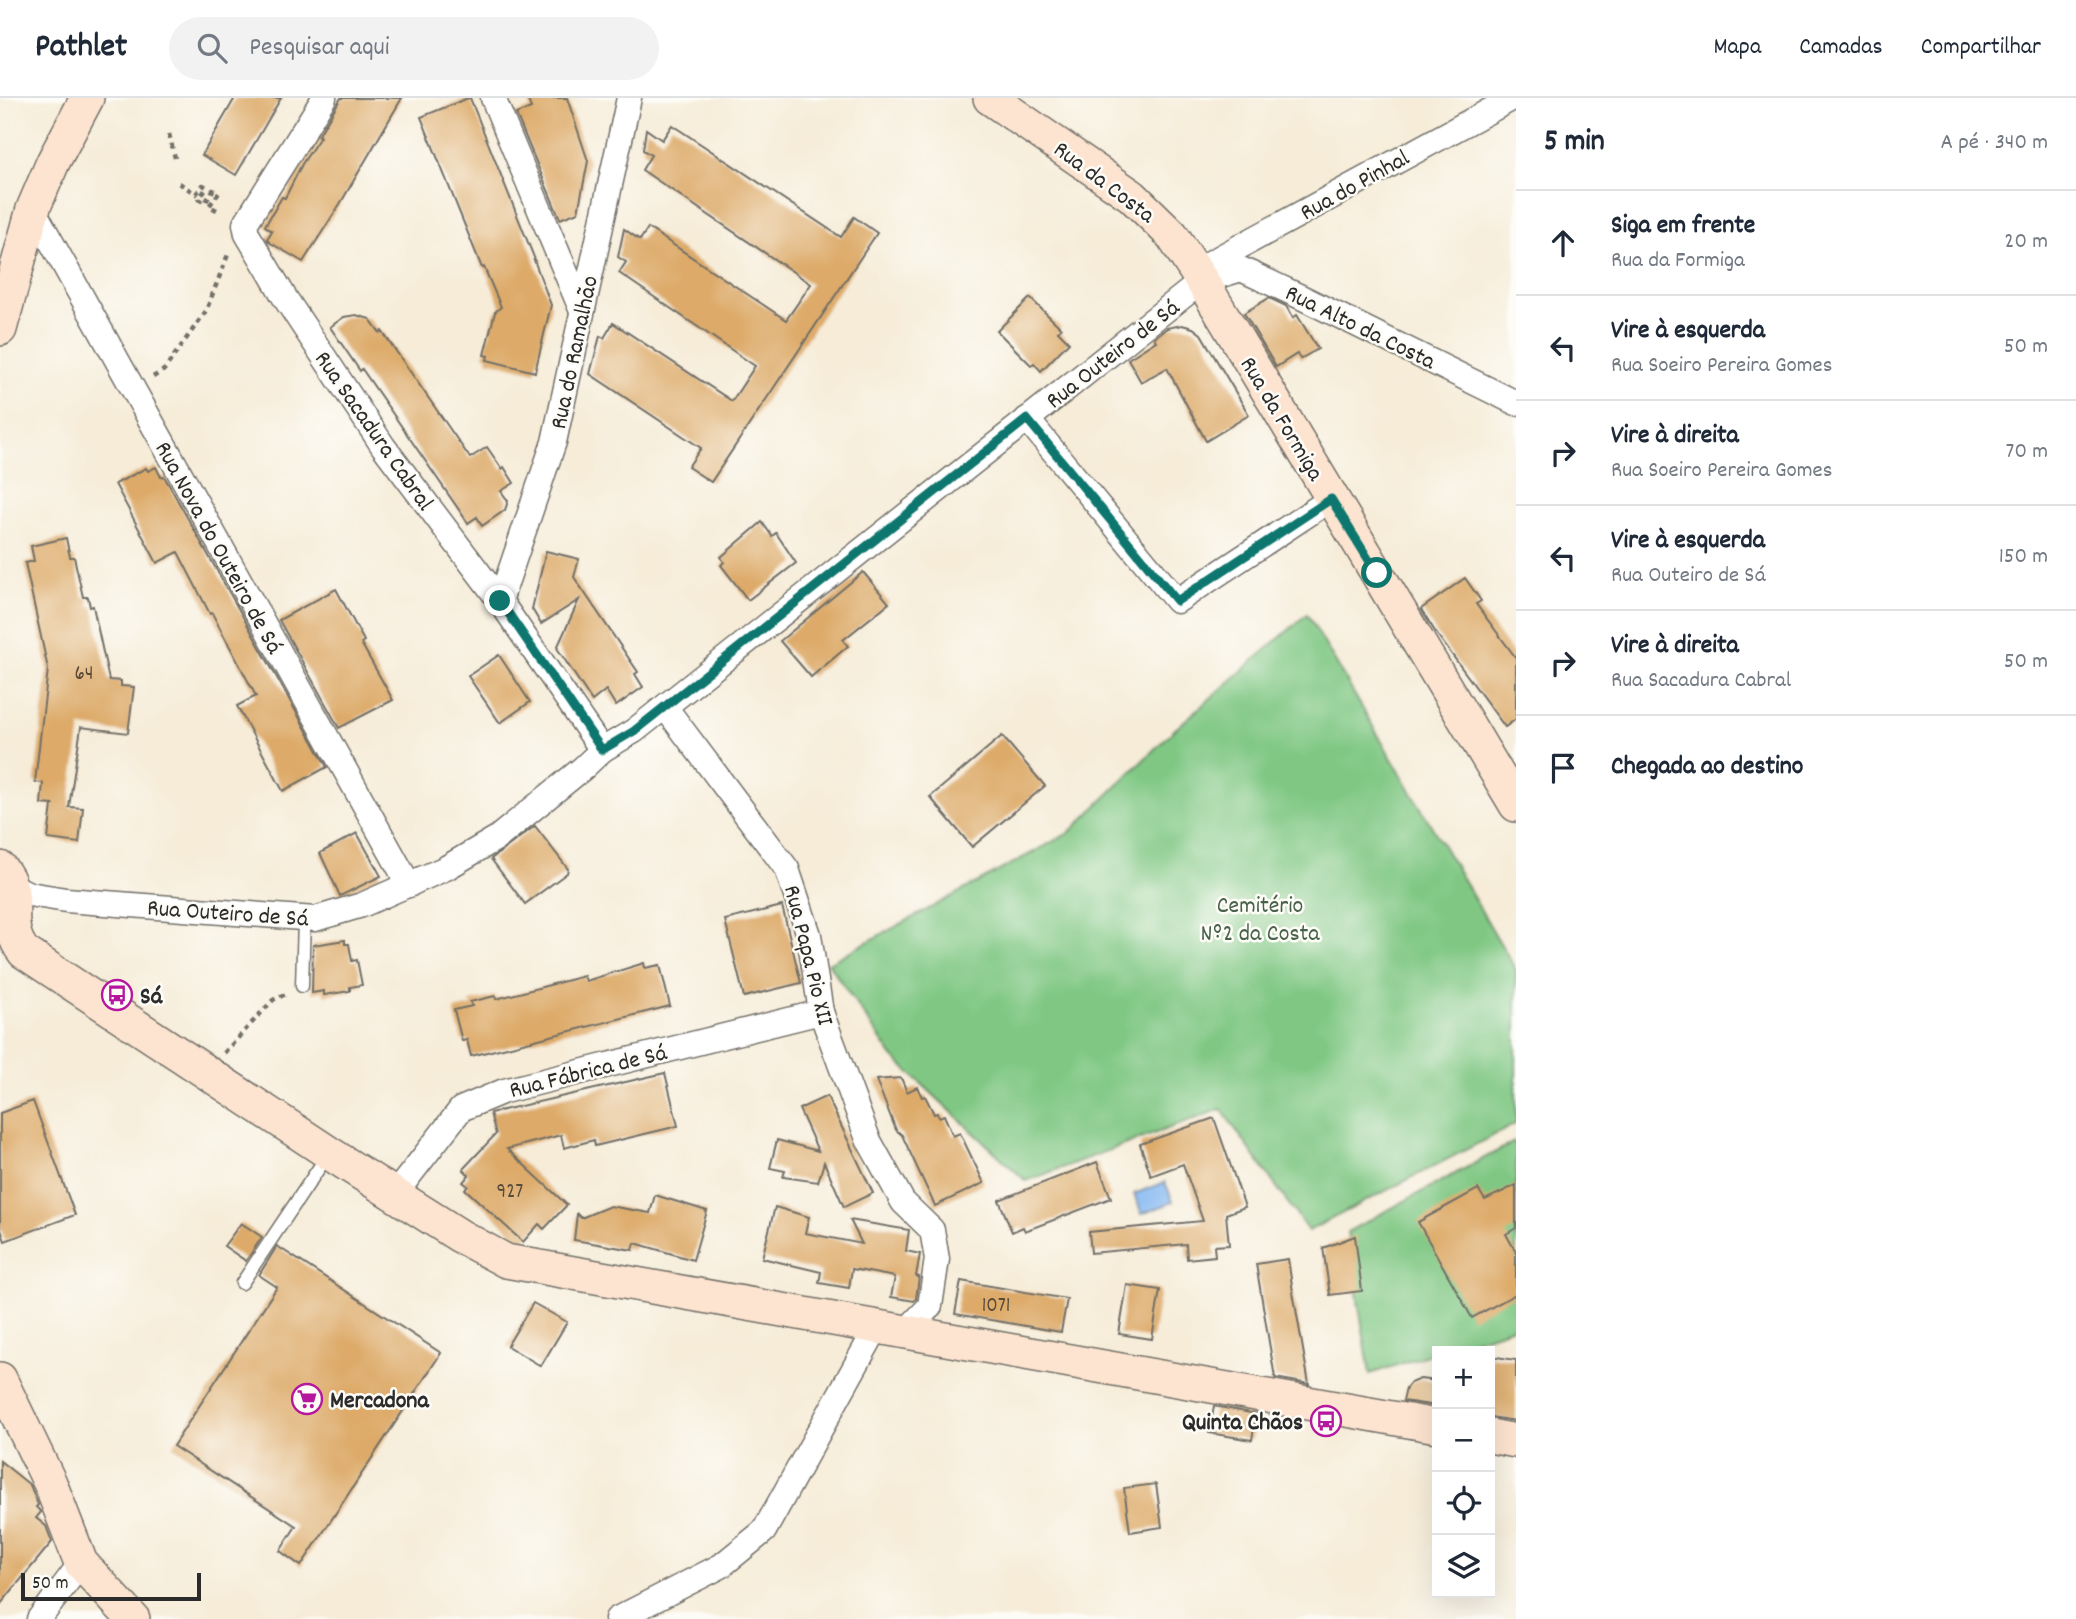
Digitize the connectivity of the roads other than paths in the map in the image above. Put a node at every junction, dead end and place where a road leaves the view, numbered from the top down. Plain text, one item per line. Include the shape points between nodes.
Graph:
1 (87, 98) edge
2 (324, 98) edge
3 (493, 98) edge
4 (629, 98) edge
5 (990, 98) edge
6 (1513, 98) edge
7 (33, 209) junction
8 (1199, 276) junction
9 (582, 311) junction
10 (0, 329) edge
11 (1516, 402) edge
12 (1027, 419) junction
13 (1331, 499) junction
14 (500, 601) junction
15 (665, 707) junction
16 (602, 750) junction
17 (1516, 805) edge
18 (3, 872) edge
19 (409, 885) junction
20 (304, 919) junction
21 (3, 933) edge
22 (302, 986) road end
23 (821, 1012) junction
24 (330, 1153) junction
25 (395, 1194) junction
26 (242, 1283) dead end
27 (891, 1330) junction
28 (0, 1379) edge
29 (1432, 1425) edge
30 (1495, 1437) edge
31 (1516, 1441) edge
32 (81, 1563) junction
33 (39, 1619) edge
34 (133, 1619) edge
35 (617, 1619) edge

1 - 7 main road
2 - 14 street, Rua Sacadura Cabral via 246,224 247,234 383,446
3 - 9 street
4 - 9 street, Rua do Ramalhão
5 - 8 main road, Rua da Costa via 1132,196 1172,235
6 - 8 street, Rua do Pinhal
7 - 10 main road
7 - 19 street, Rua Nova do Outeiro de Sá
8 - 11 street, Rua Alto da Costa via 1241,270
8 - 12 street, Rua Outeiro de Sá
8 - 13 main road, Rua da Formiga
9 - 14 street, Rua do Ramalhão via 554,442
12 - 13 street via 1177,601
12 - 15 street, Rua Outeiro de Sá
13 - 17 main road, Rua da Formiga
14 - 16 street, Rua Sacadura Cabral
15 - 16 street, Rua Outeiro de Sá
15 - 23 street, Rua Papa Pio XII via 788,869 809,935
16 - 19 street, Rua Outeiro de Sá via 497,838
18 - 20 street, Rua Outeiro de Sá via 29,894 56,899
18 - 21 main road via 13,902
19 - 20 street, Rua Outeiro de Sá via 362,905
20 - 22 lane
21 - 24 main road via 11,932 33,958
23 - 25 street, Rua Fábrica de Sá via 504,1091 461,1109
23 - 27 street, Rua Papa Pio XII via 868,1139 903,1202 932,1230 937,1259 930,1306
24 - 25 main road
24 - 26 lane
25 - 27 main road via 506,1261
27 - 29 main road
27 - 35 street, Rua Papa Pio XII via 764,1531 721,1566
28 - 32 main road via 50,1483
30 - 31 main road
32 - 33 street
32 - 34 main road

